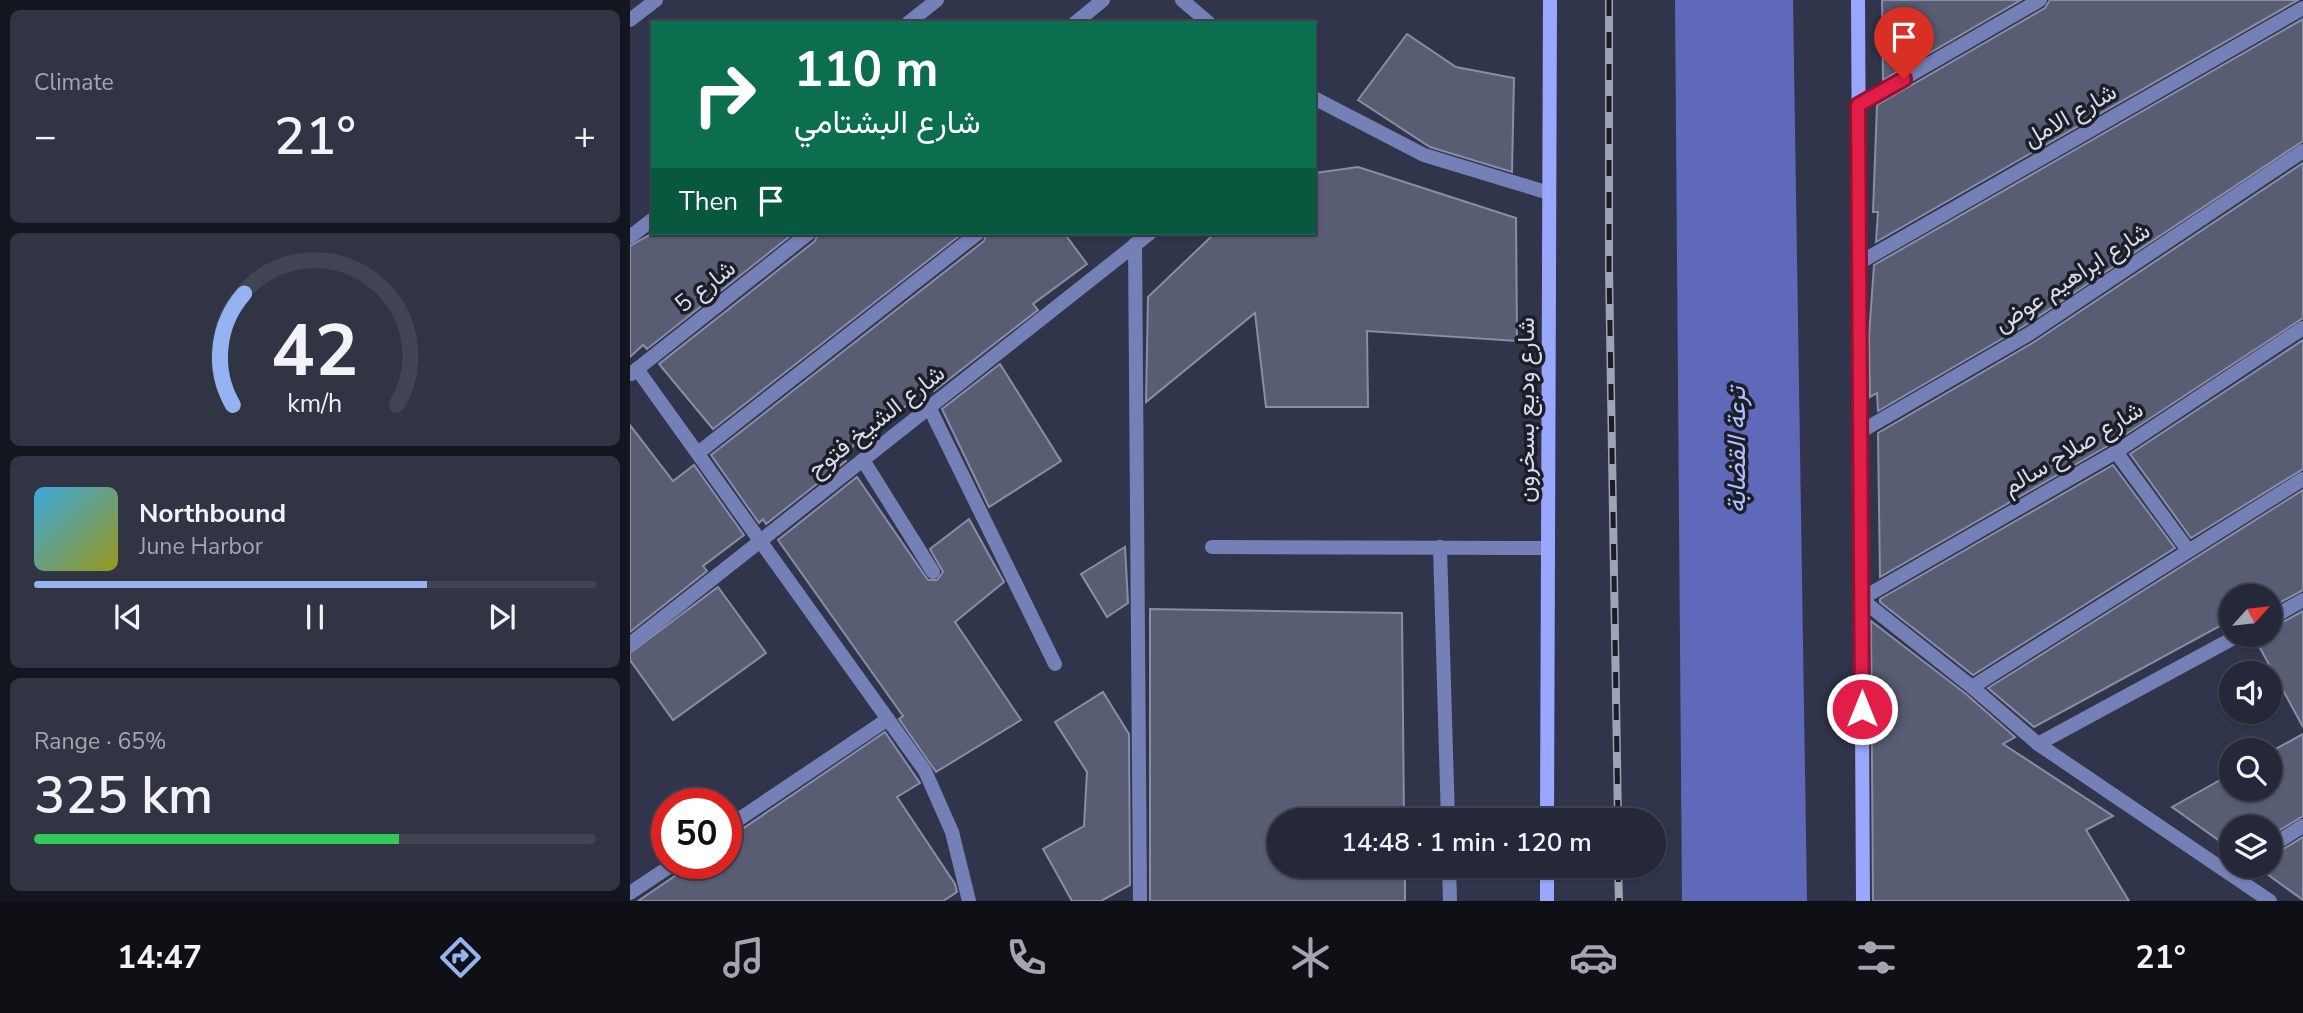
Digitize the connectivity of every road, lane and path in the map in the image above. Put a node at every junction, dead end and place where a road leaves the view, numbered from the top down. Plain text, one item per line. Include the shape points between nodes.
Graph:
1 (656, 0) edge
2 (937, 0) edge
3 (1103, 0) edge
4 (1182, 0) edge
5 (1550, 0) edge
6 (1858, 0) edge
7 (2040, 0) edge
8 (2303, 8) edge
9 (630, 20) edge
10 (911, 21) edge
11 (1077, 21) edge
12 (1207, 21) edge
13 (1316, 101) edge
14 (1858, 105) junction
15 (2303, 151) edge
16 (1549, 193) junction
17 (651, 221) edge
18 (806, 235) edge
19 (975, 235) edge
20 (1147, 235) edge
21 (630, 237) edge
22 (1135, 244) junction
23 (1859, 262) junction
24 (2303, 328) edge
25 (633, 372) edge
26 (929, 407) junction
27 (1860, 432) junction
28 (2116, 452) junction
29 (698, 453) junction
30 (863, 460) junction
31 (2303, 479) edge
32 (762, 540) junction
33 (1212, 547) dead end
34 (1440, 547) junction
35 (1548, 548) junction
36 (2188, 550) junction
37 (933, 572) dead end
38 (1861, 599) junction
39 (2303, 600) edge
40 (2282, 611) edge
41 (630, 644) edge
42 (2219, 646) edge
43 (1055, 664) dead end
44 (1972, 687) junction
45 (888, 719) junction
46 (2038, 744) junction
47 (1448, 808) edge
48 (1547, 808) edge
49 (742, 817) edge
50 (2303, 826) edge
51 (2282, 839) edge
52 (2219, 859) edge
53 (1449, 878) edge
54 (1547, 878) edge
55 (2244, 878) edge
56 (651, 879) edge
57 (630, 893) edge
58 (967, 900) edge
59 (1140, 901) edge
60 (1450, 901) edge
61 (1547, 901) edge
62 (1863, 901) edge
63 (2270, 901) edge

1 - 9 street
2 - 10 street
3 - 11 street
4 - 12 street
5 - 16 main road, شارع وديع بسخرون
6 - 14 main road
7 - 14 street
8 - 23 street, شارع الامل
13 - 16 street via 1424,155
14 - 23 main road
15 - 27 street, شارع ابراهيم عوض via 2040,327
16 - 35 main road, شارع وديع بسخرون
17 - 21 street
18 - 25 street, شارع 5
19 - 29 street
20 - 22 street, شارع الشيخ فتوح
22 - 26 street, شارع الشيخ فتوح
22 - 59 street
23 - 27 main road
24 - 28 street, شارع صلاح سالم
25 - 29 street
26 - 30 street, شارع الشيخ فتوح
26 - 43 street
27 - 38 main road
28 - 36 street
28 - 38 street, شارع صلاح سالم
29 - 32 street
30 - 32 street, شارع الشيخ فتوح
30 - 37 street
31 - 36 street
32 - 41 street, شارع الشيخ فتوح
32 - 45 street
33 - 34 street
34 - 35 street
34 - 47 street
35 - 48 main road, شارع وديع بسخرون
36 - 44 street
38 - 44 street
38 - 62 main road
39 - 40 street
42 - 46 street
44 - 46 street
45 - 49 street
45 - 58 street via 925,771 952,832
46 - 52 street
50 - 51 street
53 - 60 street
54 - 61 main road
55 - 63 street
56 - 57 street

